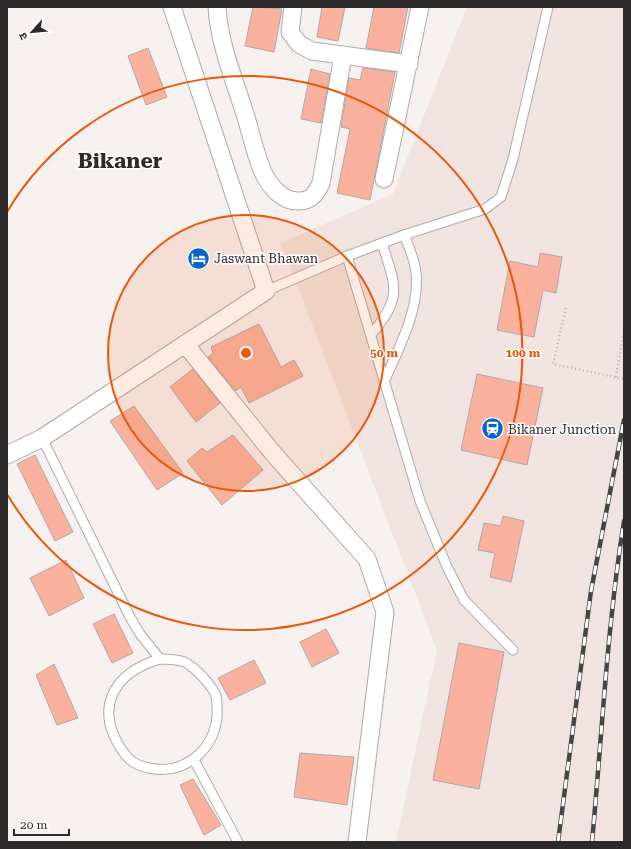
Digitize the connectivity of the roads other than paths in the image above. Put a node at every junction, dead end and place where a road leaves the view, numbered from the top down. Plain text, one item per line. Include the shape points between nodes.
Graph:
1 (172, 7) edge
2 (217, 7) edge
3 (292, 7) edge
4 (420, 7) edge
5 (548, 7) edge
6 (343, 55) junction
7 (409, 64) junction
8 (384, 179) dead end
9 (404, 235) junction
10 (382, 243) junction
11 (347, 256) junction
12 (266, 291) junction
13 (371, 335) junction
14 (185, 344) junction
15 (384, 382) junction
16 (42, 438) junction
17 (7, 455) edge
18 (513, 650) dead end
19 (160, 659) junction
20 (194, 760) junction
21 (238, 842) edge
22 (357, 842) edge

1 - 12 street
2 - 6 street via 224,47 263,173 278,194 291,202 306,201 316,194 321,184
3 - 6 street via 290,32 299,44 312,51
4 - 7 street
5 - 9 lane via 513,159 501,197 485,209
6 - 7 street
7 - 8 street
9 - 10 lane
9 - 15 lane via 416,273 414,301 405,333
10 - 11 lane
10 - 13 lane via 395,288 392,305
11 - 12 lane
11 - 13 lane
12 - 14 street
13 - 15 lane
14 - 16 street
14 - 22 street via 272,452 367,559 385,612
15 - 18 lane via 420,501 447,567 464,600
16 - 17 street
16 - 19 lane via 130,618
19 - 20 lane via 182,661 208,682 216,697 218,717 213,733 207,746
19 - 20 lane via 133,669 113,692 108,713 111,729 115,740 128,758 139,766 163,770
20 - 21 lane

